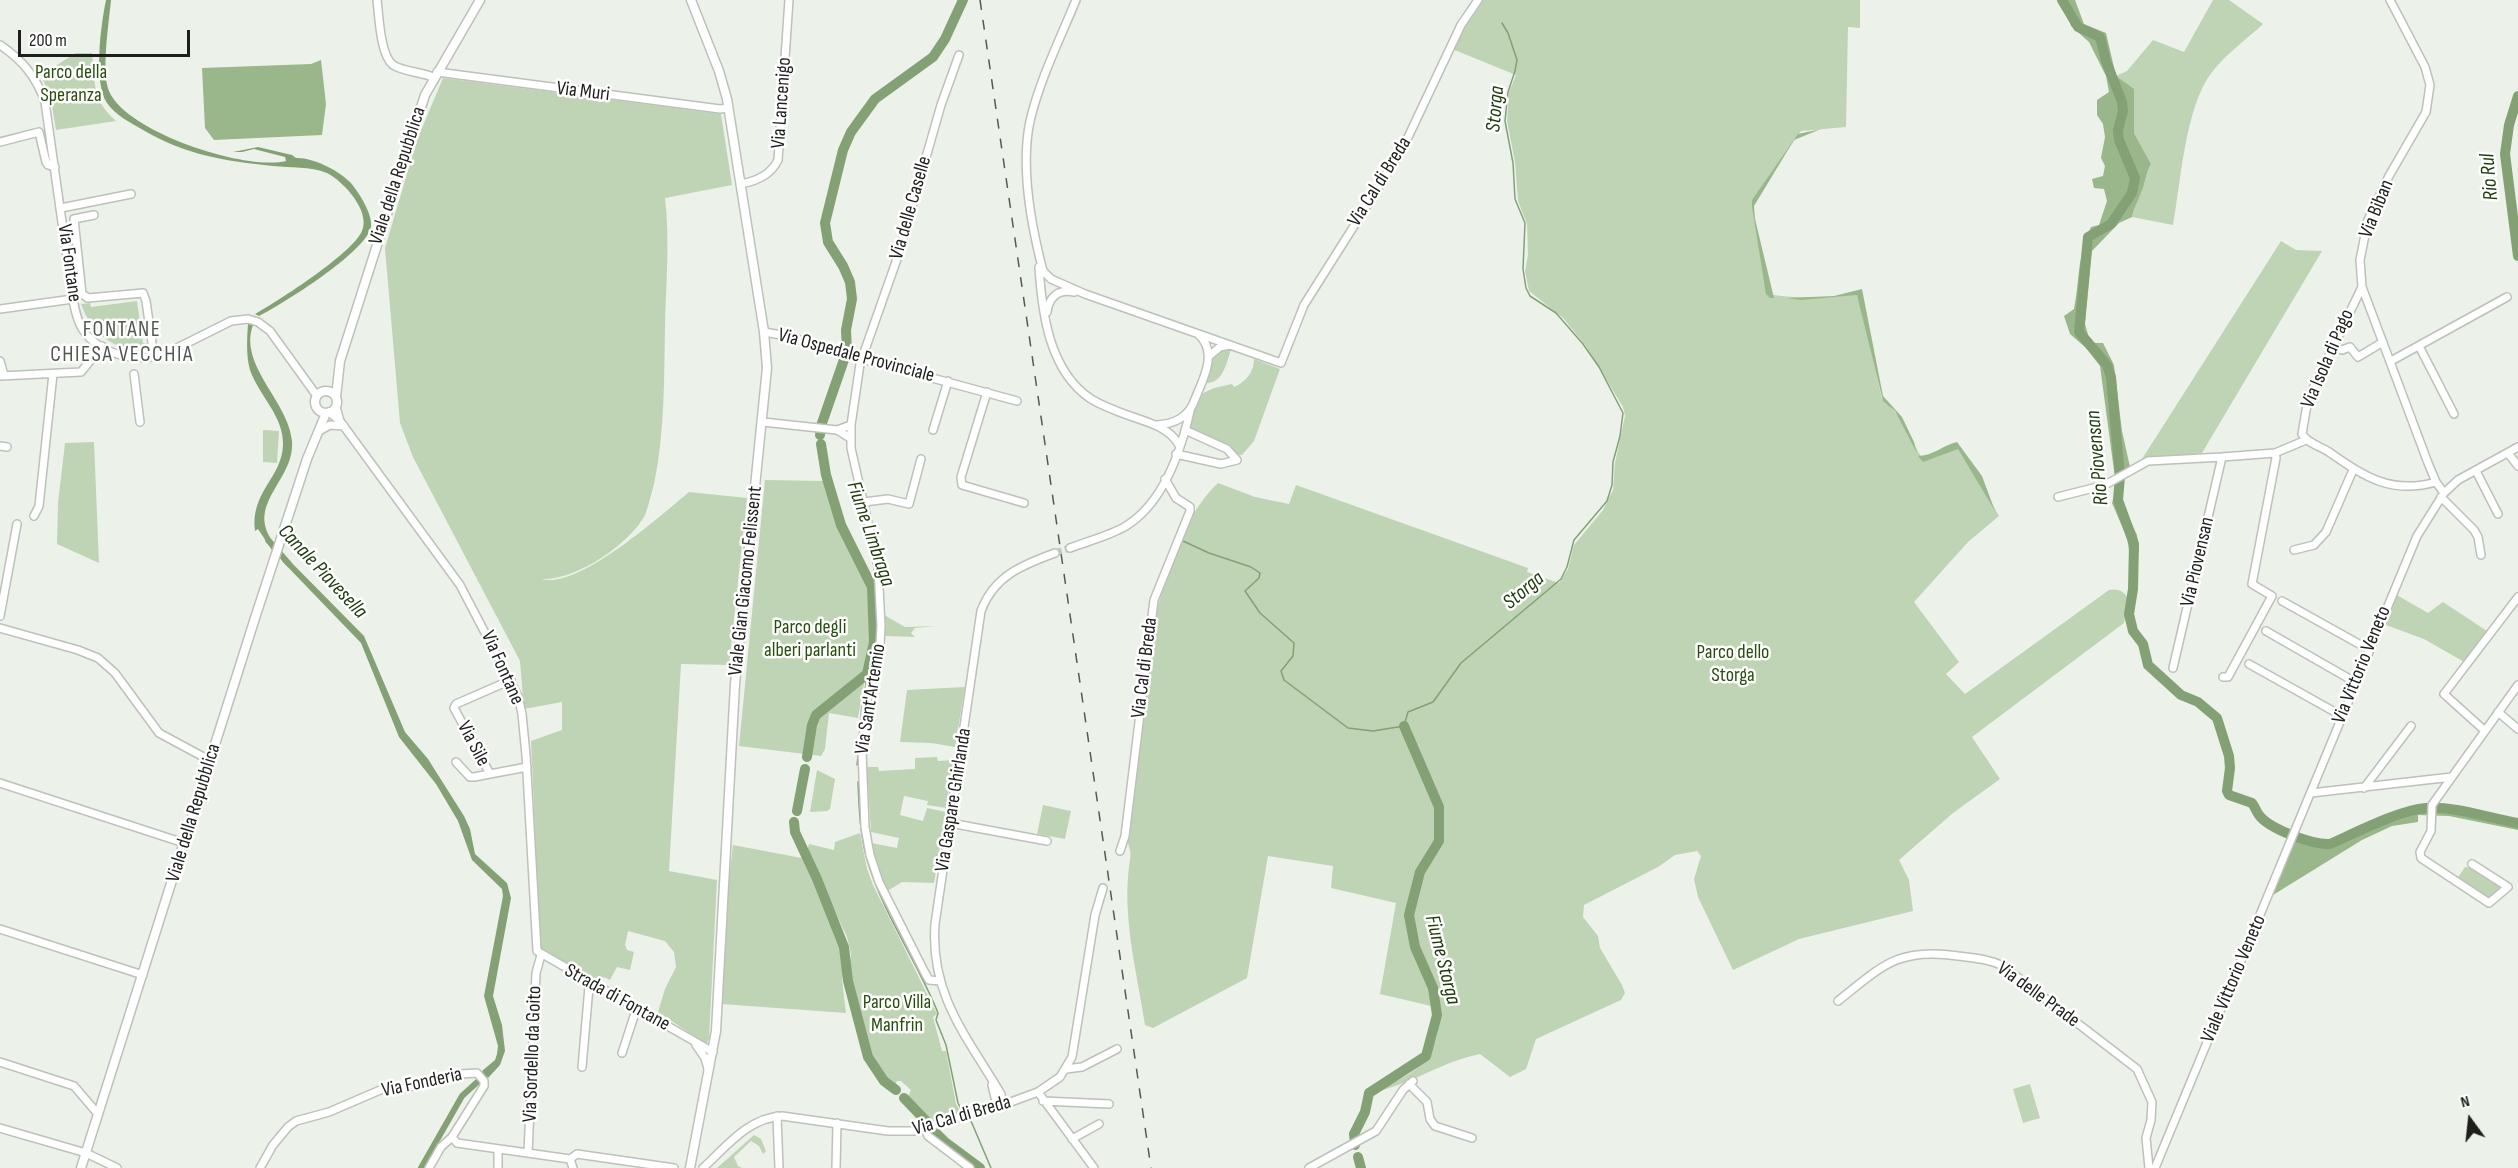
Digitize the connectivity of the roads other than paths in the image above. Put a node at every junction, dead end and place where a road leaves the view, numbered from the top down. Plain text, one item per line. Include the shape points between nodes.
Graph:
1 (377, 0) edge
2 (480, 0) edge
3 (691, 0) edge
4 (789, 0) edge
5 (1076, 0) edge
6 (1478, 0) edge
7 (2390, 0) edge
8 (0, 45) edge
9 (959, 56) dead end
10 (436, 75) junction
11 (729, 108) junction
12 (49, 124) junction
13 (39, 132) junction
14 (0, 142) edge
15 (55, 167) junction
16 (741, 184) junction
17 (131, 194) dead end
18 (61, 208) junction
19 (94, 215) dead end
20 (1038, 249) junction
21 (80, 274) junction
22 (70, 275) junction
23 (2362, 287) junction
24 (1085, 294) junction
25 (2507, 297) dead end
26 (73, 299) junction
27 (0, 309) edge
28 (1047, 325) junction
29 (765, 332) junction
30 (1198, 333) junction
31 (2383, 342) junction
32 (1231, 345) junction
33 (102, 346) junction
34 (2418, 346) junction
35 (2332, 347) junction
36 (1209, 356) junction
37 (154, 357) junction
38 (862, 359) junction
39 (2391, 361) junction
40 (0, 362) edge
41 (340, 362) junction
42 (53, 374) junction
43 (134, 374) dead end
44 (1, 376) edge
45 (948, 381) junction
46 (987, 392) junction
47 (322, 393) junction
48 (336, 397) junction
49 (1017, 400) dead end
50 (327, 410) junction
51 (1190, 411) junction
52 (2454, 414) dead end
53 (140, 422) dead end
54 (763, 422) junction
55 (342, 424) junction
56 (851, 425) junction
57 (1157, 425) junction
58 (837, 430) junction
59 (933, 430) dead end
60 (1185, 430) junction
61 (319, 431) junction
62 (2304, 437) junction
63 (850, 438) junction
64 (1179, 445) junction
65 (2518, 447) edge
66 (2275, 453) junction
67 (2508, 453) junction
68 (1176, 454) junction
69 (2222, 457) junction
70 (308, 459) junction
71 (921, 459) dead end
72 (2518, 466) edge
73 (2353, 470) junction
74 (2476, 471) junction
75 (1165, 479) junction
76 (2436, 482) junction
77 (2443, 495) junction
78 (2058, 497) dead end
79 (1155, 498) junction
80 (1176, 498) junction
81 (864, 502) junction
82 (1024, 503) dead end
83 (2499, 514) dead end
84 (34, 516) dead end
85 (17, 524) dead end
86 (1070, 548) tunnel mouth
87 (2294, 550) dead end
88 (1055, 553) tunnel mouth
89 (2481, 555) dead end
90 (2518, 597) edge
91 (2282, 601) dead end
92 (0, 616) edge
93 (0, 628) edge
94 (2266, 631) dead end
95 (2368, 649) junction
96 (2249, 664) dead end
97 (2173, 668) dead end
98 (2223, 677) dead end
99 (511, 680) junction
100 (2355, 682) junction
101 (2518, 685) edge
102 (2498, 712) junction
103 (2342, 716) junction
104 (2410, 726) dead end
105 (2518, 729) edge
106 (2484, 730) junction
107 (211, 761) junction
108 (456, 762) dead end
109 (527, 767) junction
110 (489, 774) junction
111 (2452, 777) junction
112 (0, 783) edge
113 (2364, 788) junction
114 (2311, 793) junction
115 (950, 823) junction
116 (2292, 838) joint
117 (1047, 841) dead end
118 (184, 843) junction
119 (1120, 851) dead end
120 (2472, 864) dead end
121 (1102, 888) dead end
122 (0, 929) edge
123 (541, 955) junction
124 (142, 975) junction
125 (937, 982) junction
126 (592, 983) junction
127 (1838, 1001) dead end
128 (637, 1007) junction
129 (692, 1041) junction
130 (1117, 1049) dead end
131 (713, 1052) junction
132 (622, 1053) dead end
133 (0, 1062) edge
134 (582, 1067) dead end
135 (1066, 1069) junction
136 (709, 1076) junction
137 (1038, 1092) junction
138 (1042, 1101) junction
139 (1000, 1104) junction
140 (1109, 1104) dead end
141 (98, 1114) junction
142 (777, 1116) junction
143 (837, 1123) junction
144 (1099, 1124) dead end
145 (0, 1128) edge
146 (925, 1129) junction
147 (452, 1137) junction
148 (1472, 1138) dead end
149 (1072, 1139) junction
150 (498, 1149) junction
151 (86, 1153) junction
152 (528, 1153) junction
153 (692, 1158) junction
154 (570, 1159) junction
155 (710, 1162) junction
156 (81, 1168) edge
157 (117, 1168) edge
158 (260, 1168) edge
159 (429, 1168) edge
160 (498, 1168) edge
161 (573, 1168) edge
162 (674, 1168) edge
163 (690, 1168) edge
164 (703, 1168) edge
165 (779, 1168) edge
166 (836, 1168) edge
167 (970, 1168) edge
168 (1094, 1168) edge
169 (1309, 1168) edge
170 (2149, 1168) edge
171 (2155, 1168) edge

1 - 10 street, Via Muri via 390,61 400,68
2 - 10 main road, Viale della Repubblica
3 - 11 main road, Viale Gian Giacomo Felissent
4 - 16 street, Via Lancenigo via 778,160 762,177
5 - 20 street via 1040,88 1028,137 1028,180
6 - 32 street, Via Cal di Breda via 1461,25 1402,150 1304,305 1281,363
7 - 23 street, Via Biban via 2425,67 2430,95 2426,112 2368,220 2360,261
8 - 12 street, Via Fontane via 19,59 34,78 44,98
9 - 38 street, Via delle Caselle
10 - 11 street, Via Muri
10 - 41 main road, Viale della Repubblica via 424,95 409,138
11 - 16 main road, Viale Gian Giacomo Felissent
12 - 13 street
12 - 15 street, Via Fontane
13 - 14 street
13 - 15 street via 46,162
15 - 18 street, Via Fontane
16 - 29 main road, Viale Gian Giacomo Felissent
17 - 18 street
18 - 22 street, Via Fontane
19 - 21 street via 74,219
20 - 24 street via 1043,271 1051,279
20 - 28 street
21 - 22 street
21 - 37 street via 82,294 88,298 139,292 145,295
22 - 26 street, Via Fontane
23 - 31 street, Via Biban
23 - 35 street, Via Isola di Pago
24 - 28 street via 1066,290 1056,294 1049,303
24 - 30 street
25 - 34 street
26 - 27 street
26 - 33 street, Via Fontane via 83,330
28 - 57 street via 1056,358 1077,387 1107,407
29 - 38 street, Via Ospedale Provinciale
29 - 54 main road, Viale Gian Giacomo Felissent
30 - 32 street
30 - 36 street
31 - 35 street via 2358,357 2350,347
31 - 39 street, Via Biban
32 - 36 street via 1220,347
33 - 37 street, Via Fontane via 114,354
33 - 42 street via 81,372
34 - 39 street
34 - 52 street
35 - 62 street, Via Isola di Pago via 2308,399
36 - 51 street
37 - 47 street, Via Fontane via 224,324 248,319 270,331 312,386
38 - 45 street, Via Ospedale Provinciale
38 - 56 street, Via Sant'Artemio
39 - 76 street, Via Biban
40 - 44 street
41 - 47 main road, Viale della Repubblica
41 - 48 main road, Viale della Repubblica
42 - 44 street
42 - 84 street via 39,506
43 - 53 street
45 - 46 street, Via Ospedale Provinciale
45 - 59 street, Via Ospedale Provinciale
46 - 49 street, Via Ospedale Provinciale
46 - 82 street via 961,477 963,485
47 - 48 main road
47 - 50 main road, Viale della Repubblica via 315,404
48 - 50 main road, Viale della Repubblica
50 - 55 street
50 - 61 main road, Viale della Repubblica
50 - 70 main road, Viale della Repubblica
51 - 57 street via 1176,421
51 - 60 street
54 - 58 street
54 - 131 main road, Viale Gian Giacomo Felissent via 735,684
55 - 61 street
55 - 99 street, Via Fontane via 460,585
56 - 58 street
56 - 63 street, Via Sant'Artemio
57 - 64 street
58 - 63 street
60 - 64 street
60 - 68 street via 1227,449 1237,460 1221,464
61 - 70 main road, Viale della Repubblica
62 - 66 street
62 - 73 street
63 - 81 street, Via Sant'Artemio
64 - 68 street
65 - 67 street, Via Vittorio Veneto
66 - 69 street
66 - 98 street via 2252,584 2272,596 2228,677
67 - 72 street
67 - 74 street, Via Vittorio Veneto
68 - 75 street
69 - 78 street via 2148,461 2090,491
69 - 97 street, Via Piovensan
70 - 107 main road, Viale della Repubblica
71 - 81 street via 909,504 888,499
73 - 76 street via 2383,483 2413,486
73 - 87 street via 2326,532 2314,545
74 - 77 street, Via Vittorio Veneto via 2458,480
74 - 83 street
75 - 79 street
75 - 80 street, Via Cal di Breda
76 - 77 street, Via Biban
77 - 89 street via 2474,530
77 - 95 street, Via Vittorio Veneto via 2417,536
79 - 80 street
79 - 86 street via 1127,525
80 - 119 street, Via Cal di Breda via 1190,511 1154,600
81 - 125 street, Via Sant'Artemio via 878,567 881,626 861,757 867,837 885,895 929,980
85 - 92 street
88 - 115 street, Via Gaspare Ghirlanda via 1006,575 984,604
90 - 106 street via 2444,694
91 - 95 street
93 - 107 street via 98,658 115,673 159,733
94 - 100 street
95 - 100 street, Via Vittorio Veneto
96 - 103 street
99 - 109 street, Via Fontane via 522,714
99 - 110 street, Via Sile via 454,708
100 - 103 street, Via Vittorio Veneto
101 - 102 street
102 - 105 street
102 - 106 street
103 - 114 street, Via Vittorio Veneto
104 - 113 street
106 - 111 street
107 - 118 main road, Viale della Repubblica
108 - 110 street, Via Sile via 470,777
109 - 110 street, Via Sile
109 - 123 street, Via Fontane via 536,947
111 - 113 street
111 - 120 street via 2432,805 2431,831 2420,852 2421,858 2489,903 2508,887
112 - 118 street
113 - 114 street
114 - 116 street, Via Vittorio Veneto
115 - 117 street
115 - 125 street, Via Gaspare Ghirlanda via 934,934
116 - 171 street, Viale Vittorio Veneto
118 - 124 main road, Viale della Repubblica
121 - 135 street via 1075,1042
122 - 124 street
123 - 126 street, Strada di Fontane
123 - 152 street, Via Sordello da Goito via 536,973
124 - 141 main road, Viale della Repubblica
125 - 139 street, Via Gaspare Ghirlanda
126 - 128 street, Strada di Fontane
126 - 134 street
127 - 170 street, Via delle Prade via 1885,964 1910,954 1952,954 2003,966 2137,1070 2152,1102 2146,1138
128 - 129 street, Strada di Fontane
128 - 132 street
129 - 131 street, Strada di Fontane
129 - 136 street via 705,1058
130 - 135 street, Via Cal di Breda via 1082,1067
131 - 136 main road, Viale Gian Giacomo Felissent
133 - 141 street via 74,1086
135 - 137 street, Via Cal di Breda
136 - 153 main road, Viale Gian Giacomo Felissent
137 - 138 street
137 - 139 street, Via Cal di Breda
138 - 140 street
138 - 149 street
139 - 146 street, Via Cal di Breda
141 - 151 main road, Viale della Repubblica
142 - 143 street, Via Cal di Breda
142 - 155 street, Via Cal di Breda via 753,1124
142 - 165 street
143 - 146 street, Via Cal di Breda via 898,1132
143 - 166 street
144 - 149 street
145 - 151 street
146 - 167 street via 928,1136
147 - 150 street via 458,1143
147 - 158 street, Via Fonderia via 482,1090 484,1081 477,1073 402,1089 385,1088 327,1113 296,1121 273,1145
147 - 159 street, Via Fonderia
148 - 169 street via 1435,1126 1427,1102 1411,1082 1376,1131
149 - 168 street
150 - 152 street
150 - 160 street
151 - 156 main road, Viale della Repubblica
151 - 157 street
152 - 154 street
153 - 155 street via 700,1163
153 - 163 main road, Viale Gian Giacomo Felissent
154 - 161 street
154 - 162 street via 577,1154
155 - 164 street, Via Cal di Breda

